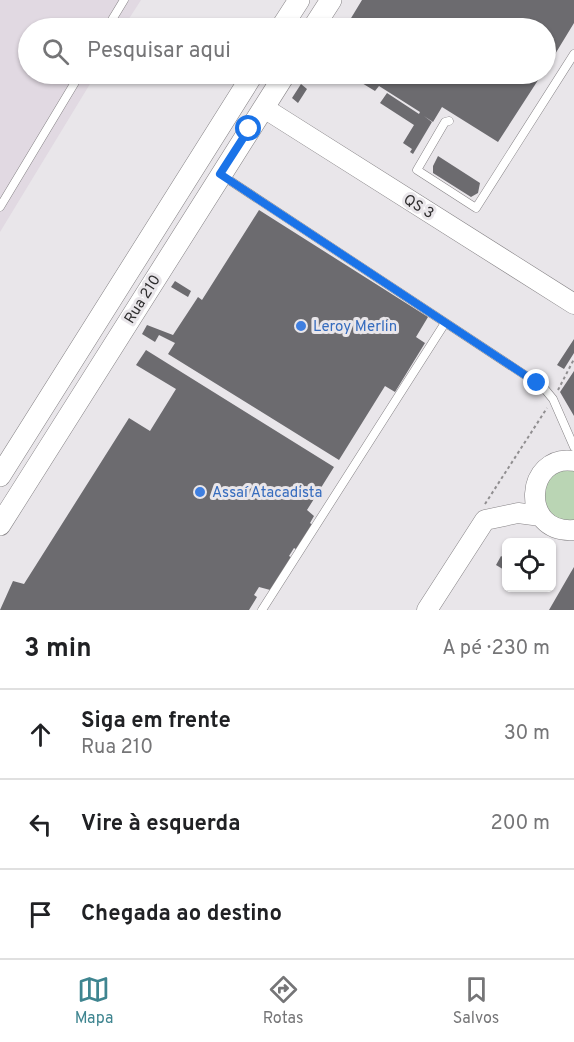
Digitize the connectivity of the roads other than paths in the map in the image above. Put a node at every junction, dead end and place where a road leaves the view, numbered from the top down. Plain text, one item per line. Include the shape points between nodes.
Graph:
1 (124, 0) edge
2 (299, 0) edge
3 (331, 0) edge
4 (113, 18) edge
5 (287, 18) edge
6 (319, 18) edge
7 (574, 54) edge
8 (556, 82) edge
9 (74, 84) edge
10 (247, 84) edge
11 (279, 84) edge
12 (555, 84) edge
13 (264, 108) junction
14 (449, 121) dead end
15 (220, 174) junction
16 (0, 207) edge
17 (574, 304) edge
18 (445, 323) junction
19 (574, 447) edge
20 (574, 461) edge
21 (0, 476) edge
22 (541, 516) junction
23 (0, 525) edge
24 (572, 531) edge
25 (262, 610) edge
26 (427, 610) edge

1 - 4 lane
2 - 5 main road
3 - 6 main road
7 - 8 lane
9 - 16 lane
10 - 21 main road, Rua 210
11 - 13 main road, Rua 210
12 - 14 lane via 476,208 417,170
13 - 15 main road, Rua 210
13 - 17 street, QS 3
15 - 18 lane
15 - 23 main road, Rua 210
18 - 19 lane via 537,383 553,399
18 - 25 lane
20 - 22 street via 559,462 541,474 534,495
22 - 24 street via 553,526
22 - 26 street via 518,513 485,520

